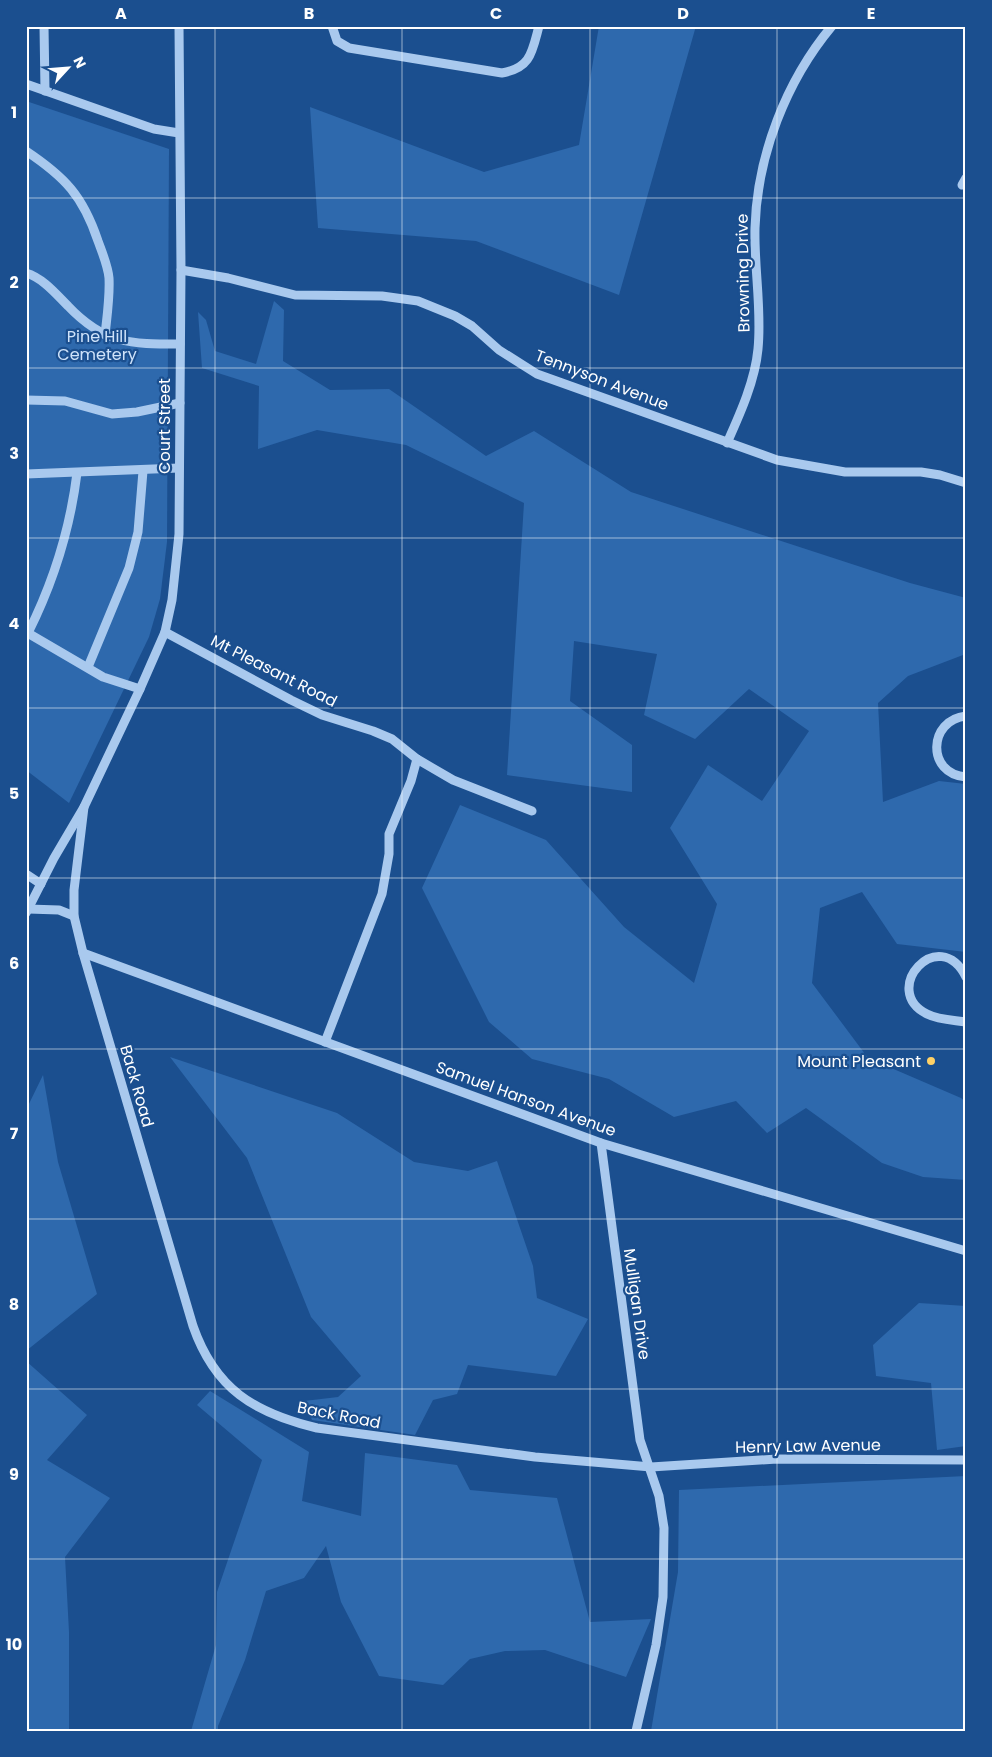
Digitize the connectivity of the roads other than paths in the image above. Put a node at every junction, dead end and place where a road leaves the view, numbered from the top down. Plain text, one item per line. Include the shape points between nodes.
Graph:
1 (44, 26) edge
2 (179, 26) edge
3 (332, 26) edge
4 (539, 26) edge
5 (832, 26) edge
6 (26, 84) edge
7 (45, 91) junction
8 (179, 133) junction
9 (26, 152) edge
10 (181, 270) junction
11 (26, 273) edge
12 (105, 335) junction
13 (180, 344) junction
14 (26, 400) edge
15 (180, 403) junction
16 (727, 442) junction
17 (179, 468) junction
18 (143, 470) junction
19 (77, 473) junction
20 (26, 474) edge
21 (966, 483) edge
22 (27, 632) edge
23 (165, 632) junction
24 (88, 667) junction
25 (140, 689) junction
26 (966, 716) edge
27 (417, 759) junction
28 (966, 778) edge
29 (84, 807) junction
30 (532, 811) dead end
31 (26, 874) edge
32 (41, 884) junction
33 (27, 911) edge
34 (74, 916) junction
35 (83, 953) junction
36 (966, 976) edge
37 (966, 1022) edge
38 (325, 1042) junction
39 (601, 1143) junction
40 (966, 1251) edge
41 (966, 1460) edge
42 (651, 1467) junction
43 (636, 1731) edge

1 - 7 street
2 - 8 street, Court Street
3 - 4 street via 337,40 349,48 502,73 517,71 528,61
5 - 16 street, Browning Drive via 794,82 776,125 763,171 755,228 758,351
6 - 7 street
7 - 8 street via 154,129
8 - 10 street, Court Street
9 - 12 street via 70,185 92,224 108,275
10 - 13 street, Court Street
10 - 16 street, Tennyson Avenue via 295,295 400,298 437,307 472,326 499,350 538,374
11 - 12 street via 51,288 92,329
12 - 13 street via 126,343
13 - 15 street, Court Street
14 - 15 street via 65,401 112,414
15 - 17 street, Court Street
16 - 21 street, Tennyson Avenue via 777,460 824,469 921,472
17 - 18 street
17 - 23 street, Court Street via 176,568
18 - 19 street
18 - 24 street via 138,532 129,568
19 - 20 street
19 - 22 street via 62,553 41,608
22 - 24 street
23 - 25 street, Court Street
23 - 27 street, Mt Pleasant Road via 322,715 392,739
24 - 25 street via 114,682
25 - 29 street, Court Street
26 - 28 street via 946,724 936,738 937,756 946,770
27 - 30 street, Mt Pleasant Road via 453,780
27 - 38 street via 390,834 382,894
29 - 32 street
29 - 34 street, Back Road via 76,864
31 - 32 street
32 - 33 street
33 - 34 street via 59,910
34 - 35 street, Back Road
35 - 38 street, Samuel Hanson Avenue
35 - 42 street, Back Road via 193,1326 209,1364 231,1389 271,1413 317,1428 516,1455
36 - 37 street via 951,959 934,957 917,966 909,983 913,1001 920,1009 938,1018
38 - 39 street, Samuel Hanson Avenue
39 - 40 street, Samuel Hanson Avenue
39 - 42 street, Mulligan Drive via 640,1440
41 - 42 street, Henry Law Avenue via 777,1458
42 - 43 street via 664,1528 663,1597 656,1645

